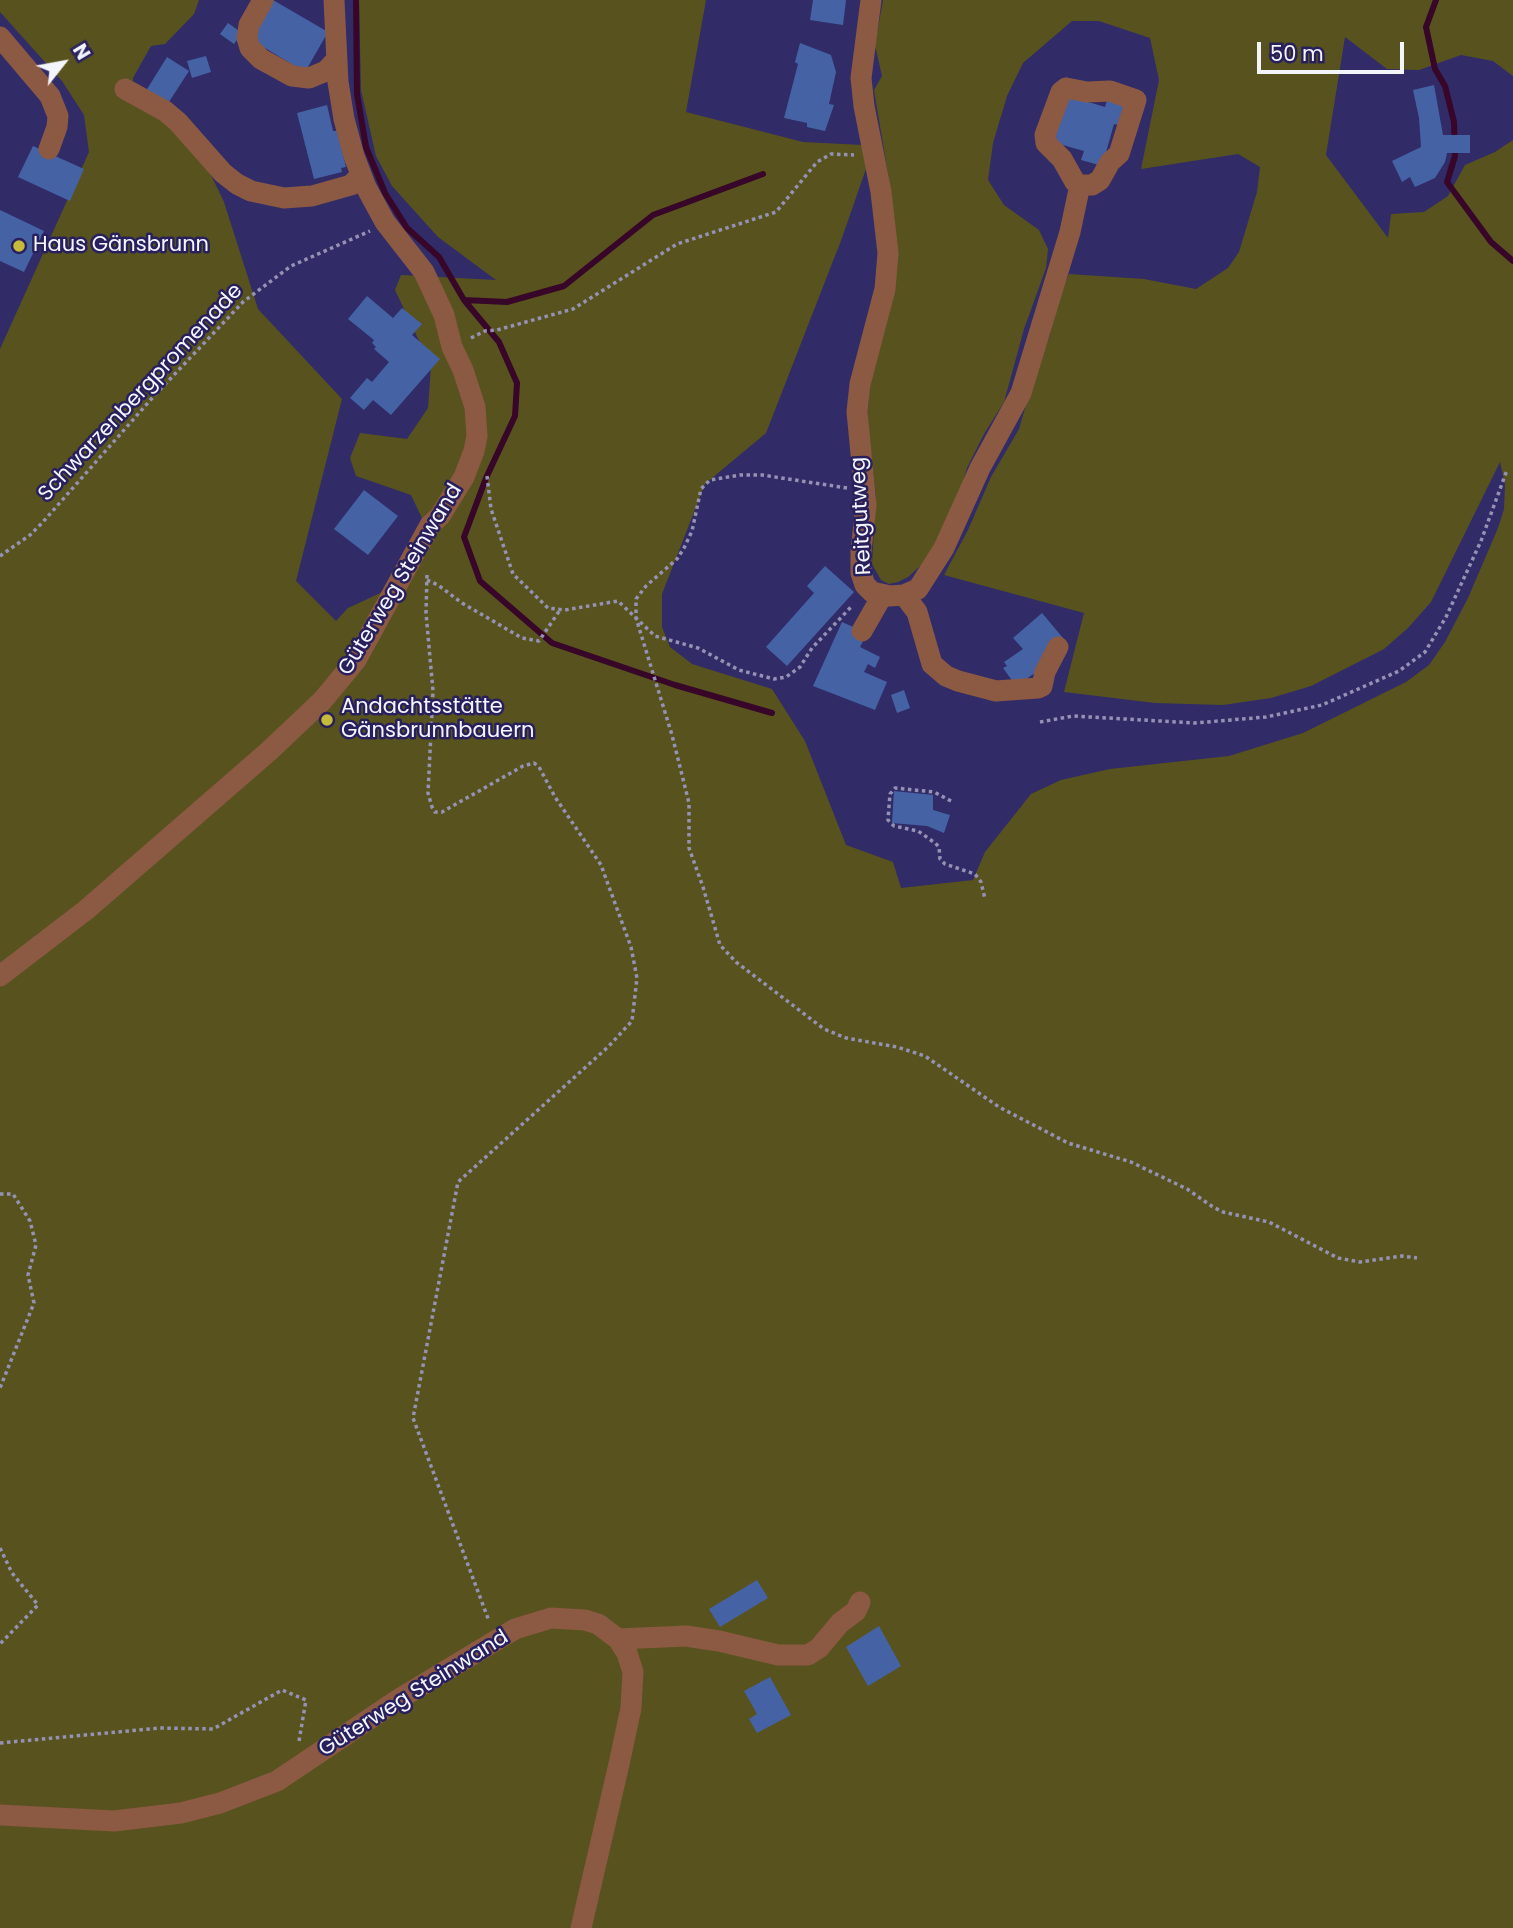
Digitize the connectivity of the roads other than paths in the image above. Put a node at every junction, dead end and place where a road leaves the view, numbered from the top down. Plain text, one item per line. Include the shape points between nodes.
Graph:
1 (263, 0) edge
2 (334, 0) edge
3 (871, 0) edge
4 (0, 37) edge
5 (336, 60) junction
6 (125, 89) dead end
7 (49, 149) dead end
8 (361, 175) junction
9 (1080, 185) junction
10 (876, 593) junction
11 (904, 595) junction
12 (862, 631) dead end
13 (1058, 647) dead end
14 (0, 976) edge
15 (860, 1602) dead end
16 (618, 1639) junction
17 (0, 1815) edge
18 (581, 1928) edge

1 - 5 street via 247,38 261,59 292,76 309,78 326,71
2 - 5 street, Güterweg Steinwand
3 - 10 street, Reitgutweg via 861,78 888,264 860,384 857,431 865,489 861,567 863,579
4 - 7 street via 42,83 55,107 57,127
5 - 8 street, Güterweg Steinwand via 344,119
6 - 8 street via 165,111 223,173 251,191 298,198 351,185
8 - 14 street, Güterweg Steinwand via 385,222 431,285 444,314 475,407 475,444 464,477 430,525 356,660 323,701 86,911
9 - 9 street via 1045,140 1061,92 1066,88 1101,90 1133,98 1136,103 1119,154 1105,167 1100,180
9 - 11 street via 1021,393 944,548 920,587
10 - 11 street, Reitgutweg
10 - 12 street
11 - 13 street via 917,612 932,664 958,681 996,691 1038,688
15 - 16 street via 808,1655 778,1655 686,1636
16 - 17 street, Güterweg Steinwand via 598,1624 562,1618 537,1621 496,1639 260,1789 220,1803 114,1821
16 - 18 street via 633,1672 631,1708

